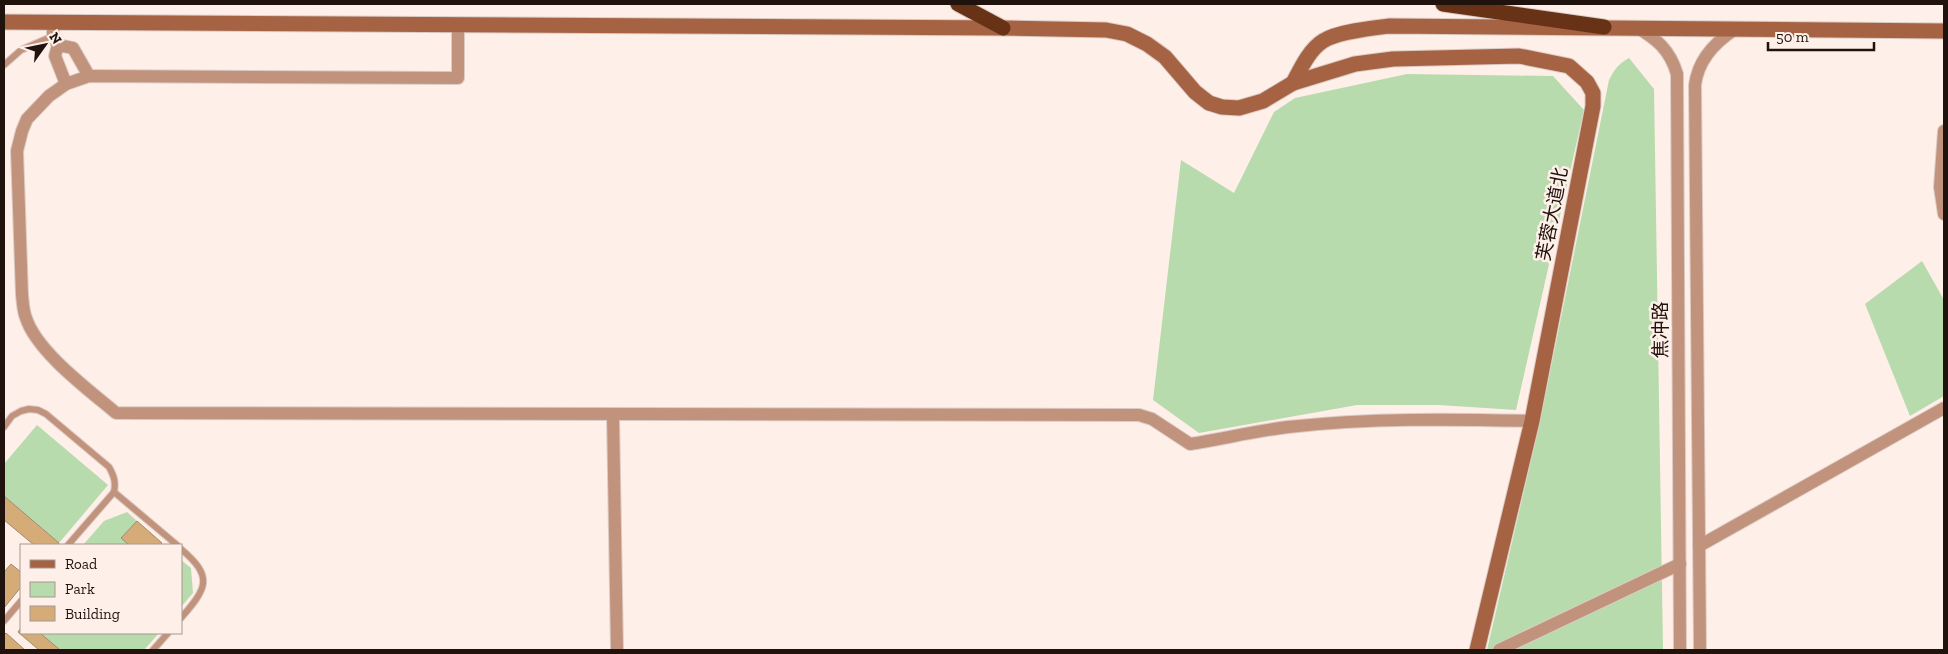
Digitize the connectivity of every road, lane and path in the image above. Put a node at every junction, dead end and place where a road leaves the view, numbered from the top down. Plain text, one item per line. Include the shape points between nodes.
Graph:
1 (958, 4) edge
2 (1443, 4) edge
3 (4, 22) edge
4 (458, 25) junction
5 (1604, 27) junction
6 (1636, 27) junction
7 (1003, 28) junction
8 (1734, 30) junction
9 (1944, 31) edge
10 (55, 35) junction
11 (4, 65) edge
12 (89, 76) junction
13 (1293, 83) junction
14 (66, 84) junction
15 (1944, 131) edge
16 (1942, 160) edge
17 (1944, 214) edge
18 (1944, 408) edge
19 (613, 415) junction
20 (1532, 421) junction
21 (4, 427) edge
22 (114, 492) junction
23 (69, 544) edge
24 (176, 544) edge
25 (1699, 546) junction
26 (182, 550) edge
27 (1680, 564) junction
28 (20, 602) edge
29 (182, 617) edge
30 (4, 621) edge
31 (167, 634) edge
32 (153, 650) edge
33 (616, 650) edge
34 (1477, 650) edge
35 (1500, 650) edge
36 (1680, 650) edge
37 (1700, 650) edge

1 - 7 highway
2 - 5 highway
3 - 10 street, 芙蓉大道北
4 - 7 street, 芙蓉大道北
4 - 10 street, 芙蓉大道北
4 - 12 street via 458,78
5 - 6 street
5 - 13 street via 1365,28 1324,41 1307,58
6 - 8 street
6 - 27 street, 焦冲路 via 1662,45 1677,74
7 - 13 street, 芙蓉大道北 via 1106,30 1127,34 1165,57 1195,92 1209,103 1222,107 1239,108 1263,100
8 - 9 street
8 - 25 street, 焦冲路 via 1722,38 1702,62 1696,86
10 - 11 lane via 21,50
10 - 12 street via 73,48
10 - 14 street via 55,56
12 - 14 street
13 - 20 street, 芙蓉大道北 via 1355,64 1394,59 1520,56 1569,66 1587,82 1593,93 1593,106
14 - 19 street via 27,119 18,151 22,295 26,318 35,336 50,354 116,413
15 - 16 street
16 - 17 street via 1940,187
18 - 25 street
19 - 20 street via 1139,414 1190,444 1286,427 1359,421 1430,418
19 - 33 street
20 - 34 street, 芙蓉大道北
21 - 22 lane via 12,416 21,411 29,409 46,414 109,467 115,483
22 - 23 lane
22 - 24 lane
25 - 37 street, 焦冲路
26 - 29 lane via 198,564 203,580 198,599
27 - 35 street
27 - 36 street, 焦冲路
28 - 30 lane
31 - 32 lane

